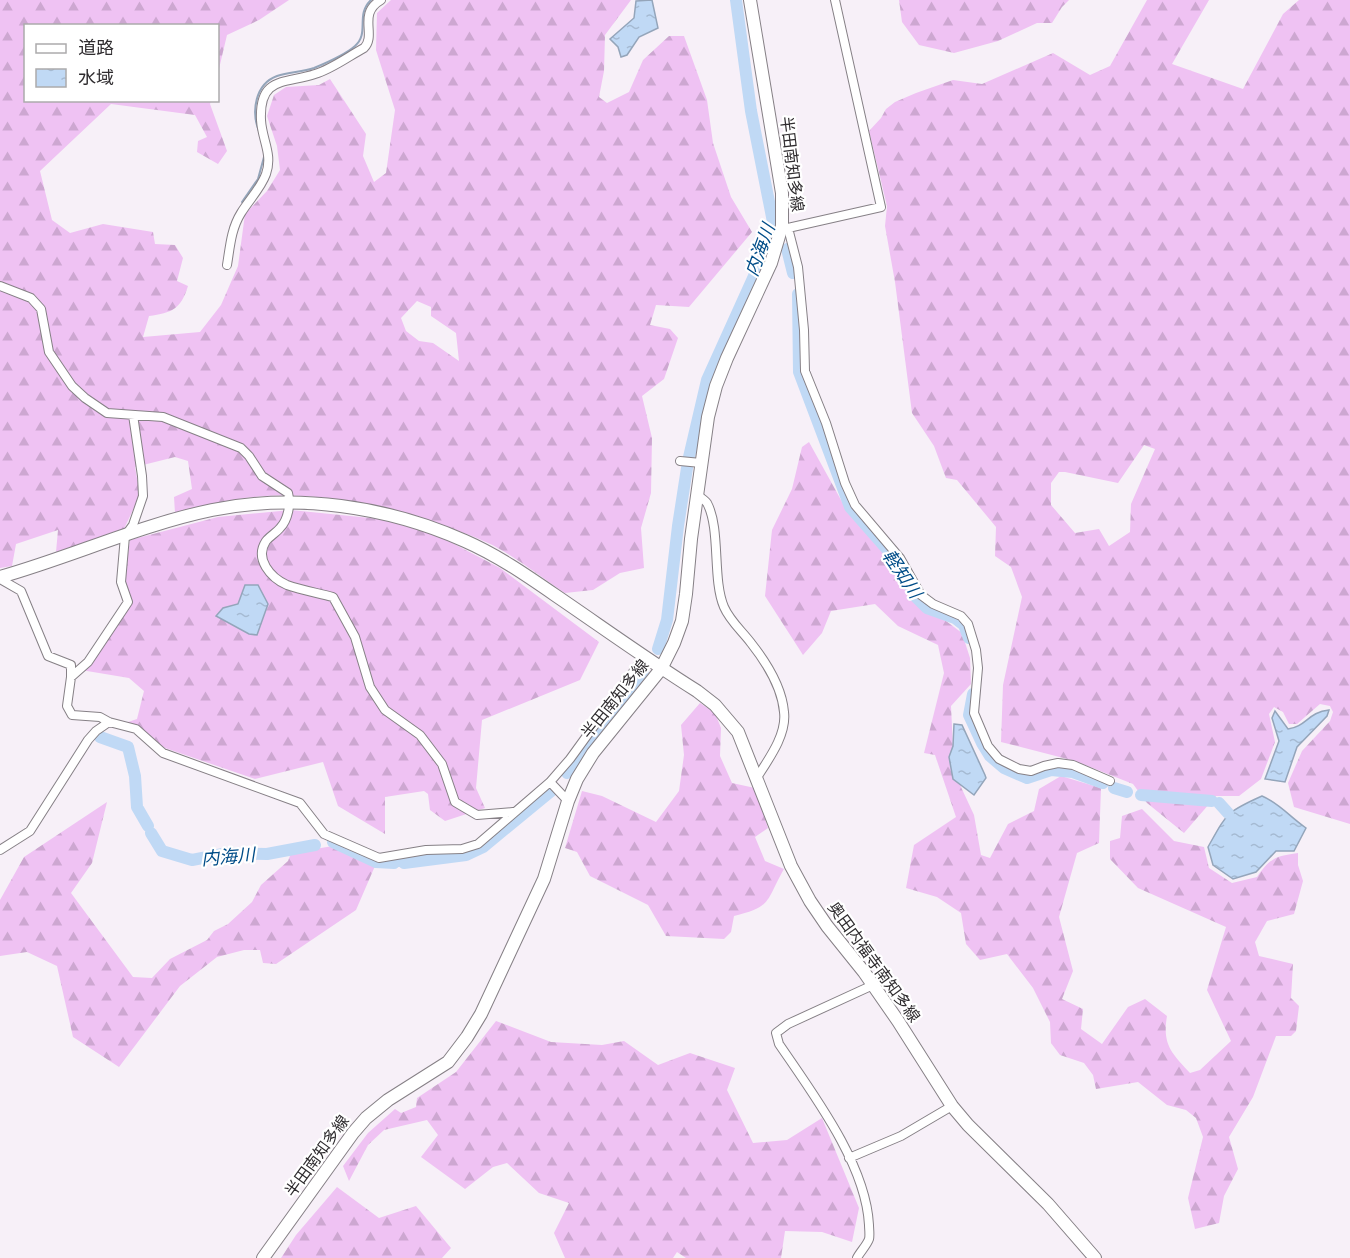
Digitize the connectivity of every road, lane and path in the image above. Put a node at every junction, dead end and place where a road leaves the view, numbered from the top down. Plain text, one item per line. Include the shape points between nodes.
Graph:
1 (381, 0) edge
2 (750, 0) edge
3 (835, 0) edge
4 (785, 227) junction
5 (227, 266) dead end
6 (0, 286) edge
7 (133, 416) junction
8 (680, 461) dead end
9 (701, 463) junction
10 (697, 495) junction
11 (289, 503) junction
12 (125, 536) junction
13 (0, 578) edge
14 (644, 657) junction
15 (661, 669) junction
16 (71, 677) junction
17 (109, 722) junction
18 (756, 778) junction
19 (1110, 781) dead end
20 (550, 782) junction
21 (568, 801) junction
22 (513, 812) junction
23 (0, 850) edge
24 (873, 985) junction
25 (952, 1106) junction
26 (849, 1158) junction
27 (263, 1258) edge
28 (856, 1258) edge
29 (1095, 1258) edge

1 - 5 street via 368,18 369,37 364,48 316,74 282,81 263,98 261,124 269,164 231,234
2 - 4 main road, 半田南知多線
3 - 4 street via 881,207
4 - 9 main road, 半田南知多線 via 716,386
4 - 19 street via 798,267 805,371 845,483 855,505 900,558 921,595 961,616 968,624 978,668 974,713 988,746 999,759 1019,769 1031,771 1058,763 1073,765
6 - 7 street via 31,298 41,309 49,352 72,386 107,413
7 - 11 street via 163,417 241,448 262,476 288,493
7 - 12 street via 143,496
8 - 9 street
9 - 10 main road, 半田南知多線
10 - 15 main road, 半田南知多線 via 682,621
10 - 18 street via 707,502 712,519 723,605 768,669 783,701 781,735
11 - 12 main road, 奥田内福寺南知多線 via 215,509
11 - 14 main road, 奥田内福寺南知多線 via 380,512 466,541 529,578
11 - 22 street via 282,527 264,544 269,574 287,585 333,597 356,637 370,687 385,710 420,735 442,764 455,802 477,815
12 - 13 main road, 奥田内福寺南知多線
12 - 16 street via 121,582 128,602 88,662
13 - 16 street via 21,591 48,656 71,665
14 - 15 main road, 奥田内福寺南知多線
14 - 20 street
15 - 18 main road, 奥田内福寺南知多線 via 697,691 730,719 746,747
15 - 21 main road, 半田南知多線 via 593,753
16 - 17 street via 67,706 72,715 100,717
17 - 22 street via 136,729 163,753 300,803 324,834 379,858 478,844
17 - 23 street via 88,740 30,831
18 - 24 main road, 奥田内福寺南知多線 via 791,866 810,901
20 - 21 street
20 - 22 street
21 - 27 main road, 半田南知多線 via 544,879 467,1037 448,1062 366,1118
24 - 25 main road, 奥田内福寺南知多線
24 - 26 street via 776,1033
25 - 26 street via 901,1136
25 - 29 main road, 奥田内福寺南知多線
26 - 28 street via 864,1195 870,1238

